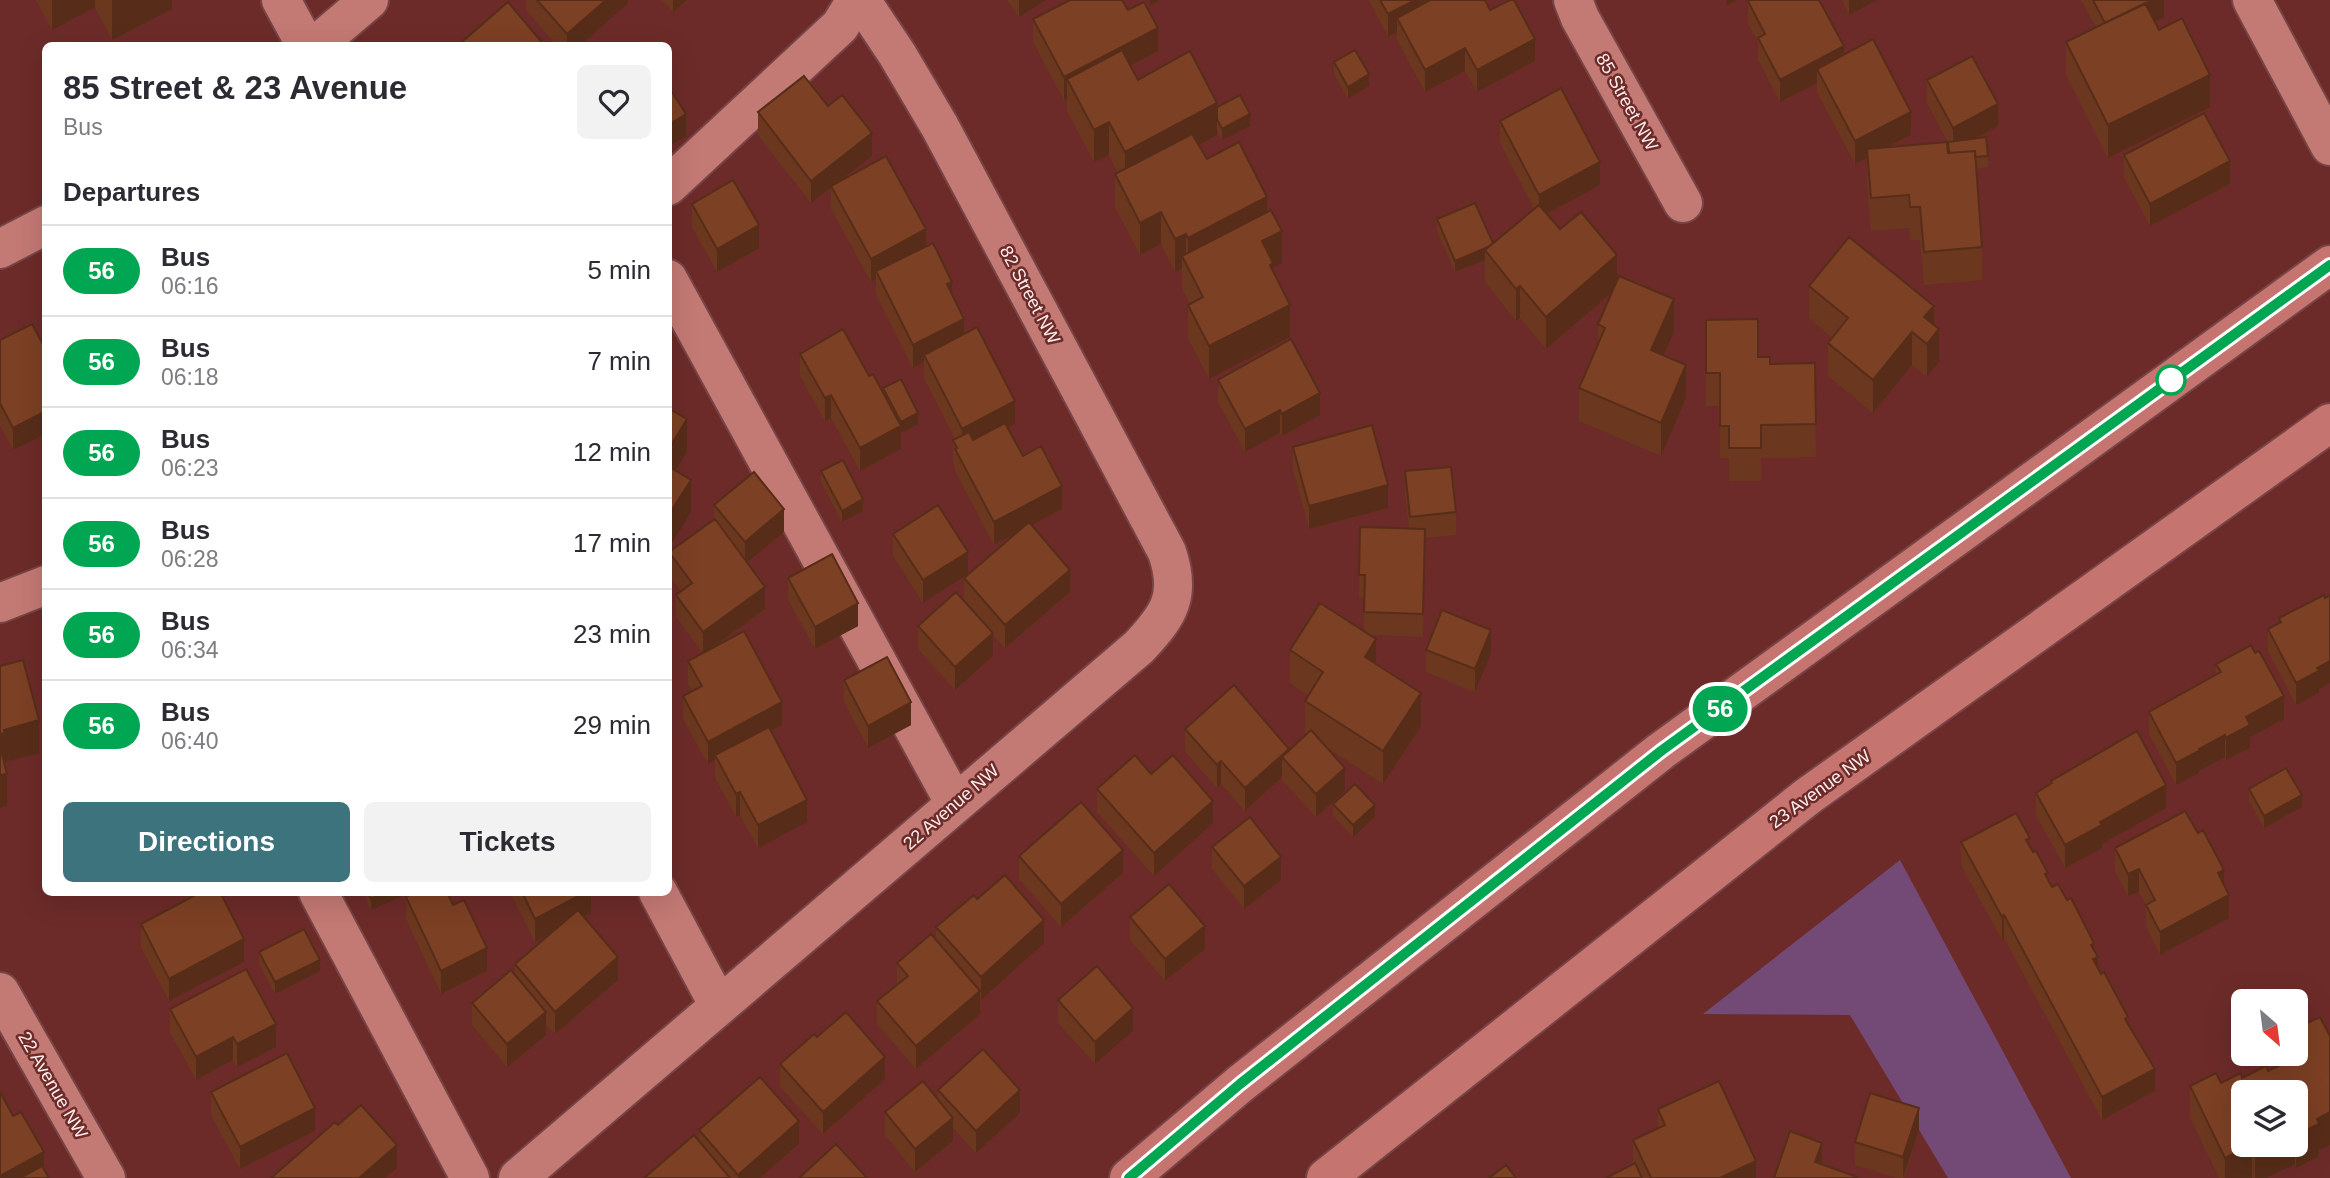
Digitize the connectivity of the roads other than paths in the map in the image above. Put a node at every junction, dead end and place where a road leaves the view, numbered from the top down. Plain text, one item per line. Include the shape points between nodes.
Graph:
1 (281, 0) edge
2 (369, 0) edge
3 (859, 0) edge
4 (1573, 0) edge
5 (2252, 0) edge
6 (304, 42) edge
7 (320, 42) edge
8 (2330, 146) edge
9 (672, 182) edge
10 (1683, 204) dead end
11 (42, 227) edge
12 (0, 249) edge
13 (2330, 265) edge
14 (672, 286) edge
15 (2330, 423) edge
16 (42, 587) edge
17 (1173, 600) joint
18 (0, 603) edge
19 (955, 804) junction
20 (320, 896) edge
21 (660, 896) edge
22 (0, 992) edge
23 (719, 1006) junction
24 (106, 1178) edge
25 (470, 1178) edge
26 (518, 1178) edge
27 (1129, 1178) edge
28 (1326, 1178) edge

1 - 6 street
2 - 7 street
3 - 9 street via 841,26
3 - 17 street, 82 Street NW via 940,128 1160,540 1174,572
4 - 10 street, 85 Street NW
5 - 8 street
11 - 12 street
13 - 27 main road via 1661,751 1240,1084
14 - 19 street
15 - 28 main road, 23 Avenue NW via 1808,796
16 - 18 street
17 - 19 street, 22 Avenue NW via 1139,647
19 - 23 street, 22 Avenue NW
20 - 25 street
21 - 23 street
22 - 24 street, 22 Avenue NW
23 - 26 street, 22 Avenue NW

